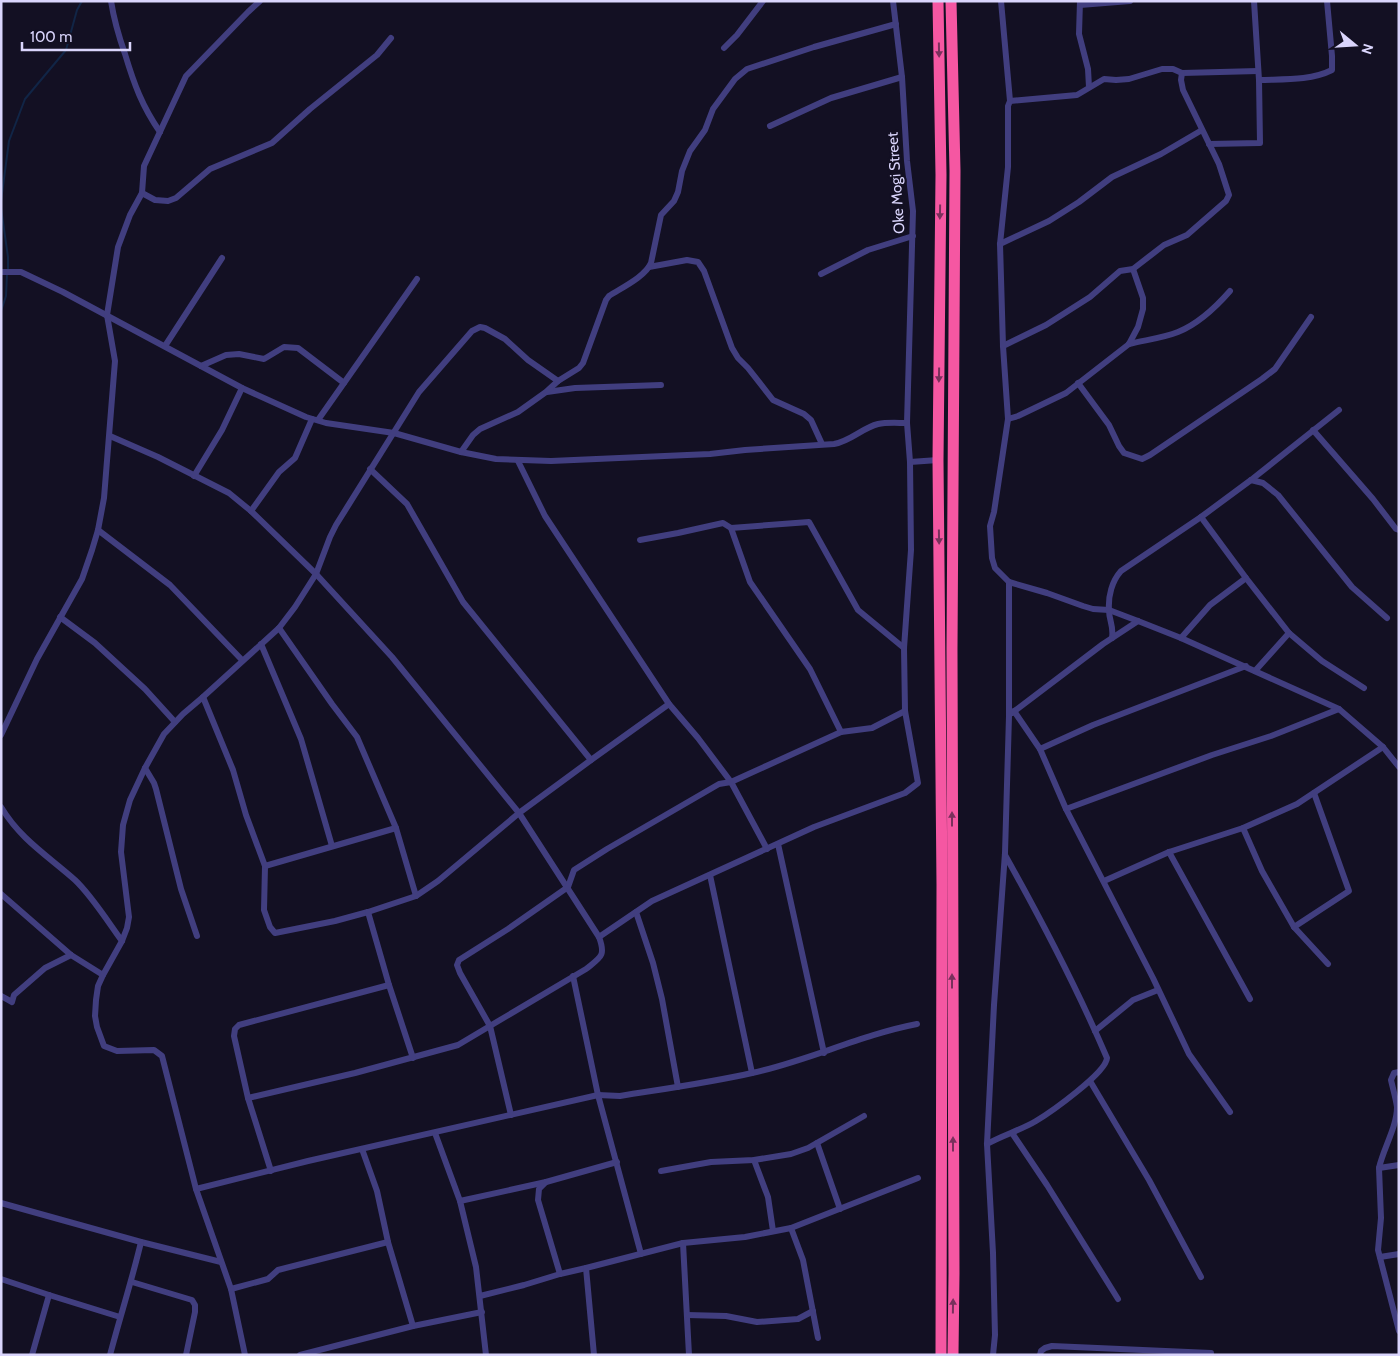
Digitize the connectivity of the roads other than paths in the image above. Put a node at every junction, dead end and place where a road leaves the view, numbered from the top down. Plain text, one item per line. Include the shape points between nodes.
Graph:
1 (111, 1) edge
2 (260, 1) edge
3 (763, 1) edge
4 (893, 1) edge
5 (938, 1) edge
6 (951, 1) edge
7 (1001, 1) edge
8 (1130, 1) edge
9 (1254, 1) edge
10 (1327, 1) edge
11 (1080, 3) edge
12 (896, 24) junction
13 (391, 38) dead end
14 (724, 48) dead end
15 (1258, 71) junction
16 (1182, 73) junction
17 (902, 77) junction
18 (1259, 80) junction
19 (1089, 87) junction
20 (1010, 101) junction
21 (770, 126) dead end
22 (1202, 130) junction
23 (160, 132) junction
24 (1210, 144) junction
25 (142, 193) junction
26 (913, 236) junction
27 (1000, 244) junction
28 (222, 258) dead end
29 (649, 267) junction
30 (1134, 270) junction
31 (1, 272) edge
32 (821, 274) dead end
33 (417, 279) dead end
34 (1230, 292) dead end
35 (107, 315) junction
36 (1311, 317) dead end
37 (1129, 344) junction
38 (165, 346) junction
39 (1003, 346) junction
40 (201, 366) junction
41 (558, 381) junction
42 (344, 383) junction
43 (1078, 383) junction
44 (661, 385) dead end
45 (242, 388) junction
46 (546, 392) junction
47 (1339, 410) dead end
48 (1008, 418) junction
49 (315, 420) junction
50 (907, 423) junction
51 (1313, 430) junction
52 (394, 433) junction
53 (110, 436) junction
54 (822, 444) junction
55 (461, 452) junction
56 (938, 460) junction
57 (518, 461) junction
58 (910, 462) junction
59 (370, 469) junction
60 (194, 476) junction
61 (1252, 480) junction
62 (251, 510) junction
63 (1201, 517) junction
64 (731, 528) junction
65 (98, 530) junction
66 (1399, 530) edge
67 (640, 540) dead end
68 (316, 574) junction
69 (1246, 578) junction
70 (1010, 582) junction
71 (1109, 610) junction
72 (60, 617) junction
73 (1387, 618) dead end
74 (1138, 621) junction
75 (279, 628) junction
76 (1289, 633) junction
77 (1112, 638) junction
78 (1180, 638) junction
79 (261, 644) junction
80 (904, 648) junction
81 (242, 660) junction
82 (1246, 666) junction
83 (1255, 671) junction
84 (1364, 688) dead end
85 (203, 697) junction
86 (669, 704) junction
87 (1339, 708) junction
88 (905, 711) junction
89 (1012, 713) junction
90 (175, 722) junction
91 (841, 732) junction
92 (1, 735) edge
93 (1383, 747) junction
94 (1040, 749) junction
95 (591, 760) junction
96 (1399, 767) edge
97 (145, 768) junction
98 (731, 782) junction
99 (1314, 793) junction
100 (1, 807) edge
101 (1066, 809) junction
102 (519, 813) junction
103 (396, 828) junction
104 (1242, 828) junction
105 (778, 844) junction
106 (332, 846) junction
107 (767, 849) junction
108 (1169, 852) junction
109 (1005, 853) junction
110 (265, 866) junction
111 (710, 875) junction
112 (1104, 881) junction
113 (568, 887) junction
114 (1, 894) edge
115 (416, 896) junction
116 (368, 912) junction
117 (636, 912) junction
118 (1294, 928) junction
119 (197, 936) dead end
120 (599, 937) junction
121 (122, 941) junction
122 (71, 955) junction
123 (1328, 964) dead end
124 (103, 975) junction
125 (573, 976) junction
126 (389, 985) junction
127 (1158, 990) junction
128 (1, 996) edge
129 (1250, 999) dead end
130 (917, 1024) dead end
131 (490, 1026) junction
132 (1095, 1031) junction
133 (824, 1053) junction
134 (413, 1058) junction
135 (1399, 1072) edge
136 (752, 1073) junction
137 (1090, 1080) junction
138 (678, 1086) junction
139 (598, 1095) junction
140 (248, 1098) junction
141 (1230, 1112) dead end
142 (511, 1115) junction
143 (864, 1116) dead end
144 (435, 1133) junction
145 (1012, 1133) junction
146 (817, 1143) junction
147 (987, 1144) junction
148 (362, 1149) junction
149 (754, 1160) junction
150 (617, 1162) junction
151 (1399, 1165) edge
152 (1379, 1168) junction
153 (271, 1171) junction
154 (661, 1171) dead end
155 (918, 1178) dead end
156 (546, 1182) junction
157 (196, 1189) junction
158 (460, 1201) junction
159 (1, 1203) edge
160 (840, 1209) junction
161 (790, 1228) junction
162 (773, 1232) junction
163 (142, 1242) junction
164 (388, 1242) junction
165 (683, 1243) junction
166 (641, 1254) junction
167 (1399, 1254) edge
168 (1380, 1257) junction
169 (221, 1262) junction
170 (586, 1268) junction
171 (560, 1274) junction
172 (1200, 1277) dead end
173 (1, 1279) edge
174 (132, 1282) junction
175 (231, 1289) junction
176 (49, 1295) junction
177 (480, 1296) junction
178 (1118, 1299) dead end
179 (813, 1311) junction
180 (482, 1312) junction
181 (687, 1315) junction
182 (120, 1317) junction
183 (412, 1326) junction
184 (1399, 1330) edge
185 (818, 1338) dead end
186 (318, 1352) edge
187 (1124, 1352) edge
188 (1168, 1353) edge
189 (1211, 1353) dead end
190 (32, 1355) edge
191 (110, 1355) edge
192 (186, 1355) edge
193 (245, 1355) edge
194 (300, 1355) edge
195 (486, 1355) edge
196 (594, 1355) edge
197 (689, 1355) edge
198 (941, 1355) edge
199 (953, 1355) edge
200 (993, 1355) edge
201 (1040, 1355) edge

1 - 23 street via 136,88
2 - 23 street via 186,76
3 - 14 street
4 - 12 street, Oke Mogi Street
5 -> 56 highway via 941,176
199 -> 6 highway via 955,171
7 - 20 street
8 - 11 street
9 - 15 street
10 - 18 street via 1332,70 1311,77
11 - 19 street via 1078,34 1088,69
12 - 17 street, Oke Mogi Street
12 - 29 street via 747,69 735,78 690,151 674,201 661,214
13 - 25 street via 378,55 272,143 210,169 176,198 155,200
15 - 16 street
15 - 18 street
16 - 19 street via 1162,69 1129,79 1104,79
16 - 22 street via 1183,90
17 - 21 street via 831,98
17 - 26 street, Oke Mogi Street
18 - 24 street via 1260,143
19 - 20 street via 1077,95
20 - 27 street via 1008,167
22 - 24 street
22 - 27 street via 1161,154 1112,176 1080,202 1049,221
23 - 25 street via 144,166
24 - 30 street via 1229,195 1226,201 1187,235 1164,245
25 - 35 street via 118,246
26 - 32 street via 868,250
26 - 50 street, Oke Mogi Street
27 - 39 street
28 - 38 street
29 - 41 street via 609,296 582,363
29 - 54 street via 687,260 698,262 738,358 773,400 811,420
30 - 37 street via 1143,309
30 - 39 street via 1120,271 1090,298
31 - 35 street via 21,272
33 - 42 street
34 - 37 street via 1191,325 1177,332
35 - 38 street
35 - 53 street via 116,361
36 - 43 street via 1275,369 1142,459 1124,453 1118,446 1109,425
37 - 43 street
38 - 40 street
39 - 48 street
40 - 42 street via 226,355 264,358 284,346 298,348
40 - 45 street
41 - 46 street
41 - 52 street via 505,339 480,327 472,331 418,392
42 - 49 street
43 - 48 street via 1066,393
44 - 46 street
45 - 49 street
45 - 60 street via 222,430
46 - 55 street via 511,416 480,429
47 - 51 street
48 - 70 street via 990,526 995,568
49 - 52 street
49 - 62 street via 295,458 279,472
50 - 54 street via 878,424 843,442
50 - 58 street, Oke Mogi Street
51 - 61 street
51 - 66 street
52 - 55 street
52 - 59 street
53 - 60 street
53 - 65 street
54 - 57 street via 710,454
55 - 57 street
56 - 58 street
56 -> 198 highway via 942,874
57 - 86 street via 545,516
58 - 80 street, Oke Mogi Street via 911,550
59 - 68 street via 330,537
59 - 95 street via 407,504 464,602
60 - 62 street via 229,493
61 - 63 street
61 - 73 street via 1263,483 1278,495 1352,587
62 - 68 street
63 - 69 street
63 - 71 street via 1121,571 1112,586
64 - 67 street via 723,523
64 - 80 street via 809,522 858,610
64 - 91 street via 750,582 810,669
65 - 72 street via 82,580
65 - 81 street via 170,586
68 - 75 street
68 - 102 street via 392,657
69 - 76 street
69 - 78 street via 1210,605
70 - 71 street via 1093,609
70 - 89 street
71 - 74 street
71 - 77 street
72 - 90 street via 101,648
72 - 92 street
74 - 77 street
74 - 78 street
75 - 79 street
75 - 103 street via 357,737
76 - 83 street
76 - 84 street via 1322,661
77 - 89 street
78 - 82 street
79 - 81 street
79 - 106 street via 301,739
80 - 88 street, Oke Mogi Street
81 - 85 street
82 - 83 street
82 - 94 street
83 - 87 street
85 - 90 street
85 - 110 street via 233,770
86 - 95 street
86 - 98 street
87 - 93 street
87 - 101 street via 1271,736
88 - 91 street via 872,728
88 - 105 street, Oke Mogi Street via 918,783 905,793
89 - 94 street
89 - 109 street
90 - 97 street via 164,734
91 - 98 street
93 - 96 street
93 - 99 street
94 - 101 street
95 - 102 street
97 - 119 street via 156,789 181,889
97 - 121 street via 123,824 121,852 129,916
98 - 107 street
98 - 113 street via 719,784 574,870
99 - 104 street
99 - 118 street via 1348,891
100 - 121 street via 27,840 82,888
101 - 112 street
102 - 113 street
102 - 115 street
103 - 106 street
103 - 115 street
104 - 108 street
104 - 118 street
105 - 107 street
105 - 133 street
106 - 110 street
107 - 111 street
108 - 112 street
108 - 129 street
109 - 132 street
109 - 147 street
110 - 116 street via 264,910 270,927 276,933
111 - 117 street
111 - 136 street
112 - 127 street
113 - 120 street
113 - 131 street via 459,960 460,973
114 - 122 street
115 - 116 street
116 - 126 street
117 - 120 street
117 - 138 street via 662,999
118 - 123 street
120 - 125 street via 603,948 601,957
121 - 124 street
122 - 124 street
122 - 128 street via 45,968 14,995 12,1002
124 - 157 street via 98,986 95,1016 104,1046 117,1051 154,1050 162,1056
125 - 131 street
125 - 139 street
126 - 134 street
126 - 140 street via 239,1025 234,1036
127 - 132 street via 1133,1000
127 - 141 street via 1189,1054
130 - 133 street via 888,1030
131 - 134 street via 458,1045
131 - 142 street
132 - 137 street via 1107,1062
133 - 136 street
134 - 140 street
135 - 152 street via 1394,1073 1391,1080 1396,1114
136 - 138 street
137 - 145 street via 1037,1120
137 - 172 street via 1149,1180
138 - 139 street via 620,1096
139 - 142 street
139 - 150 street
140 - 153 street
142 - 144 street
143 - 146 street
144 - 148 street
144 - 158 street
145 - 147 street
145 - 178 street
146 - 149 street via 792,1154
146 - 160 street
147 - 200 street via 993,1254
148 - 153 street
148 - 164 street via 377,1191
149 - 154 street via 711,1162
149 - 162 street via 768,1197
150 - 156 street
150 - 166 street
151 - 152 street
152 - 168 street
153 - 157 street
155 - 160 street
156 - 158 street
156 - 171 street via 540,1189 538,1200
157 - 169 street
158 - 177 street
159 - 163 street
160 - 161 street
161 - 162 street
161 - 179 street via 803,1260
162 - 165 street
163 - 169 street
163 - 174 street
164 - 175 street via 278,1270 268,1279
164 - 183 street
165 - 166 street
165 - 181 street
166 - 170 street
167 - 168 street
168 - 184 street
169 - 175 street
170 - 171 street
170 - 196 street
171 - 177 street
173 - 176 street
174 - 182 street
174 - 192 street via 192,1300 195,1312
175 - 193 street
176 - 182 street
176 - 190 street
177 - 180 street
179 - 181 street via 798,1319 757,1322 726,1316
179 - 185 street
180 - 183 street
180 - 195 street
181 - 197 street
182 - 191 street
183 - 186 street
186 - 194 street
187 - 188 street
187 - 201 street via 1052,1346 1045,1348
188 - 189 street

